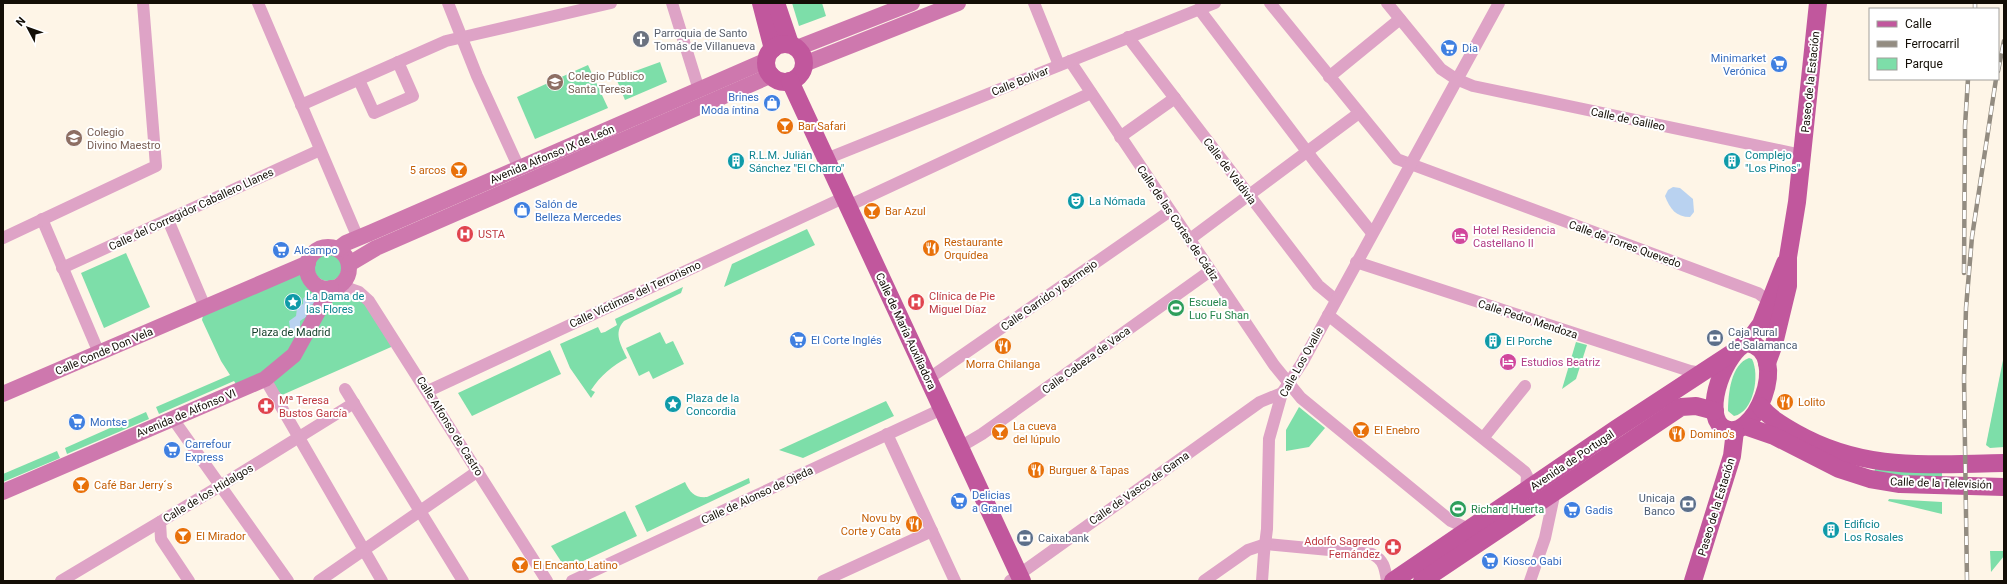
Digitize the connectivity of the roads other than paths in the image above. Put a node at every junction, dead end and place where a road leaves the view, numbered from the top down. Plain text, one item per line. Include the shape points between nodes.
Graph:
1 (143, 3) edge
2 (258, 3) edge
3 (448, 3) edge
4 (672, 3) edge
5 (762, 3) edge
6 (776, 3) edge
7 (912, 3) edge
8 (958, 3) edge
9 (1034, 3) edge
10 (1215, 3) edge
11 (1270, 3) edge
12 (1387, 3) edge
13 (1499, 3) edge
14 (1818, 3) edge
15 (602, 4) edge
16 (1199, 10) junction
17 (1400, 19) junction
18 (462, 37) junction
19 (1128, 37) junction
20 (794, 46) junction
21 (398, 62) junction
22 (770, 62) junction
23 (1064, 63) junction
24 (804, 64) junction
25 (1329, 77) junction
26 (1456, 79) junction
27 (359, 80) junction
28 (790, 81) junction
29 (699, 90) junction
30 (1091, 93) junction
31 (1174, 98) junction
32 (301, 105) junction
33 (1359, 113) junction
34 (1120, 137) junction
35 (320, 150) junction
36 (1307, 152) junction
37 (1802, 155) junction
38 (826, 159) junction
39 (1410, 164) junction
40 (519, 168) junction
41 (1249, 195) junction
42 (846, 202) junction
43 (1170, 211) junction
44 (42, 219) junction
45 (168, 220) junction
46 (1372, 233) junction
47 (3, 238) edge
48 (358, 238) junction
49 (1190, 240) junction
50 (338, 249) junction
51 (1788, 257) junction
52 (1356, 262) junction
53 (308, 263) junction
54 (349, 264) junction
55 (62, 268) junction
56 (1210, 271) junction
57 (335, 287) junction
58 (1336, 300) junction
59 (1770, 302) junction
60 (205, 307) junction
61 (1328, 315) junction
62 (1747, 343) junction
63 (99, 353) junction
64 (1732, 353) junction
65 (1767, 363) junction
66 (1701, 373) junction
67 (265, 379) junction
68 (928, 379) junction
69 (1289, 383) junction
70 (1525, 386) dead end
71 (345, 389) dead end
72 (428, 391) junction
73 (1282, 393) junction
74 (3, 394) edge
75 (1260, 402) junction
76 (354, 404) junction
77 (1760, 406) junction
78 (942, 408) junction
79 (1715, 411) junction
80 (1275, 416) junction
81 (172, 419) junction
82 (1740, 429) junction
83 (887, 434) junction
84 (299, 437) junction
85 (1484, 438) junction
86 (960, 447) junction
87 (2004, 463) edge
88 (478, 471) junction
89 (220, 486) junction
90 (2004, 487) edge
91 (1526, 491) junction
92 (1555, 491) junction
93 (3, 492) edge
94 (419, 512) junction
95 (160, 522) junction
96 (1469, 529) junction
97 (932, 531) junction
98 (1266, 544) junction
99 (364, 550) junction
100 (1017, 578) edge
101 (61, 581) edge
102 (189, 581) edge
103 (288, 581) edge
104 (319, 581) edge
105 (382, 581) edge
106 (462, 581) edge
107 (548, 581) edge
108 (572, 581) edge
109 (823, 581) edge
110 (955, 581) edge
111 (1204, 581) edge
112 (1262, 581) edge
113 (1387, 581) edge
114 (1393, 581) edge
115 (1422, 581) edge
116 (1530, 581) edge
117 (1693, 581) edge

1 - 44 street via 156,166
2 - 32 street
3 - 18 street
4 - 29 street
5 - 22 main road
6 - 20 main road
7 - 20 main road
8 - 24 main road
9 - 23 street, Calle de las Cortes de Cádiz
10 - 16 street, Calle Bolívar
11 - 25 street, Calle de Torres Quevedo
12 - 17 street, Calle de Galileo
13 - 26 street, Calle Los Ovalle
14 - 37 main road, Paseo de la Estación
15 - 18 street
16 - 19 street, Calle Bolívar
16 - 36 street
17 - 25 street
17 - 26 street, Calle de Galileo via 1441,69
18 - 21 street via 446,41
18 - 40 street
19 - 23 street, Calle Bolívar
19 - 31 street, Calle de Valdivia
20 - 22 main road via 781,44
20 - 24 main road via 804,58
21 - 27 street
21 - 27 street via 413,96 374,113
22 - 28 main road via 777,79
22 - 29 main road, Avenida Alfonso IX de León
22 - 54 main road, Avenida Alfonso IX de León via 376,248
23 - 30 street, Calle de las Cortes de Cádiz
23 - 38 street, Calle Bolívar
24 - 28 main road via 800,75
25 - 33 street, Calle de Torres Quevedo
26 - 37 street, Calle de Galileo via 1473,86
26 - 39 street, Calle Los Ovalle
27 - 32 street
28 - 38 main road, Calle de María Auxiliadora
29 - 40 main road, Avenida Alfonso IX de León
30 - 34 street, Calle de las Cortes de Cádiz
30 - 42 street, Calle Víctimas del Terrorismo
31 - 34 street
31 - 41 street, Calle de Valdivia
32 - 35 street
33 - 36 street
33 - 39 street, Calle de Torres Quevedo via 1397,159
34 - 43 street, Calle de las Cortes de Cádiz
35 - 45 street, Calle del Corregidor Caballero Llanes
35 - 48 street
36 - 41 street
36 - 46 street
37 - 51 main road, Paseo de la Estación
38 - 42 main road, Calle de María Auxiliadora
39 - 46 street, Calle Los Ovalle
39 - 59 street, Calle de Torres Quevedo via 1758,293
40 - 48 main road, Avenida Alfonso IX de León
41 - 49 street
41 - 58 street, Calle de Valdivia via 1318,285
42 - 68 main road, Calle de María Auxiliadora
42 - 72 street, Calle Víctimas del Terrorismo
43 - 49 street, Calle de las Cortes de Cádiz
43 - 68 street, Calle Garrido y Bermejo
44 - 47 street
44 - 55 street
45 - 55 street, Calle del Corregidor Caballero Llanes
45 - 60 street
46 - 52 street, Calle Los Ovalle
48 - 50 main road, Avenida Alfonso IX de León
49 - 56 street, Calle de las Cortes de Cádiz
50 - 53 main road via 331,247 317,250
50 - 54 main road
51 - 59 main road, Paseo de la Estación
51 - 65 main road, Paseo de la Estación via 1786,296
52 - 58 street, Calle Los Ovalle
52 - 66 street, Calle Pedro Mendoza
53 - 57 main road via 313,282 325,288
53 - 60 main road
54 - 57 main road via 348,274
55 - 63 street
56 - 69 street, Calle de las Cortes de Cádiz
56 - 86 street, Calle Cabeza de Vaca via 982,434
57 - 67 main road, Avenida de Alfonso VI via 294,355
57 - 72 street, Calle Alfonso de Castro via 359,292 369,301
58 - 61 street, Calle Los Ovalle
59 - 62 main road, Paseo de la Estación via 1761,324
60 - 63 main road, Calle Conde Don Vela
61 - 69 street, Calle Los Ovalle
61 - 85 street
62 - 64 main road, Paseo de la Estación
62 - 65 main road via 1758,347 1764,353
63 - 74 main road, Calle Conde Don Vela
64 - 66 main road, Avenida de Portugal
64 - 79 main road via 1717,388
65 - 77 main road, Paseo de la Estación via 1765,394
66 - 91 main road, Avenida de Portugal
67 - 81 main road, Avenida de Alfonso VI
67 - 84 street
68 - 78 main road, Calle de María Auxiliadora
69 - 73 street, Calle Los Ovalle
69 - 96 street, Calle de las Cortes de Cádiz via 1301,398 1451,521
70 - 85 street
71 - 76 street
72 - 88 street, Calle Alfonso de Castro
73 - 75 street, Calle de Vasco de Gama
73 - 80 street, Calle Los Ovalle
75 - 80 street
75 - 100 street, Calle de Vasco de Gama
76 - 84 street, Calle de los Hidalgos
76 - 94 street
77 - 82 main road
77 - 87 main road, Calle de la Televisión via 1780,424 1805,438 1825,448 1860,459 1906,464
78 - 83 street, Calle de Alonso de Ojeda
78 - 86 main road, Calle de María Auxiliadora
79 - 82 main road, Calle de la Televisión via 1720,425 1729,431
79 - 92 main road, Avenida de Portugal via 1696,406 1681,407
80 - 98 street, Calle Los Ovalle via 1269,439
81 - 89 street
81 - 93 main road, Avenida de Alfonso VI
82 - 90 main road, Calle de la Televisión via 1774,436 1839,469 1870,479 1900,484
82 - 117 main road, Paseo de la Estación
83 - 97 street
83 - 108 street, Calle de Alonso de Ojeda
84 - 89 street, Calle de los Hidalgos
84 - 99 street
85 - 91 street via 1525,472
86 - 100 main road, Calle de María Auxiliadora
88 - 94 street
88 - 107 street, Calle Alfonso de Castro
89 - 95 street, Calle de los Hidalgos
89 - 103 street
91 - 96 main road, Avenida de Portugal
92 - 115 main road, Avenida de Portugal
92 - 116 street via 1545,538
94 - 99 street
94 - 106 street
95 - 101 street, Calle de los Hidalgos
95 - 102 street via 161,539
96 - 114 main road, Avenida de Portugal
97 - 109 street
97 - 110 street
98 - 111 street via 1248,550
98 - 112 street, Calle Los Ovalle
98 - 113 street via 1372,554 1379,557 1385,565
99 - 104 street
99 - 105 street

